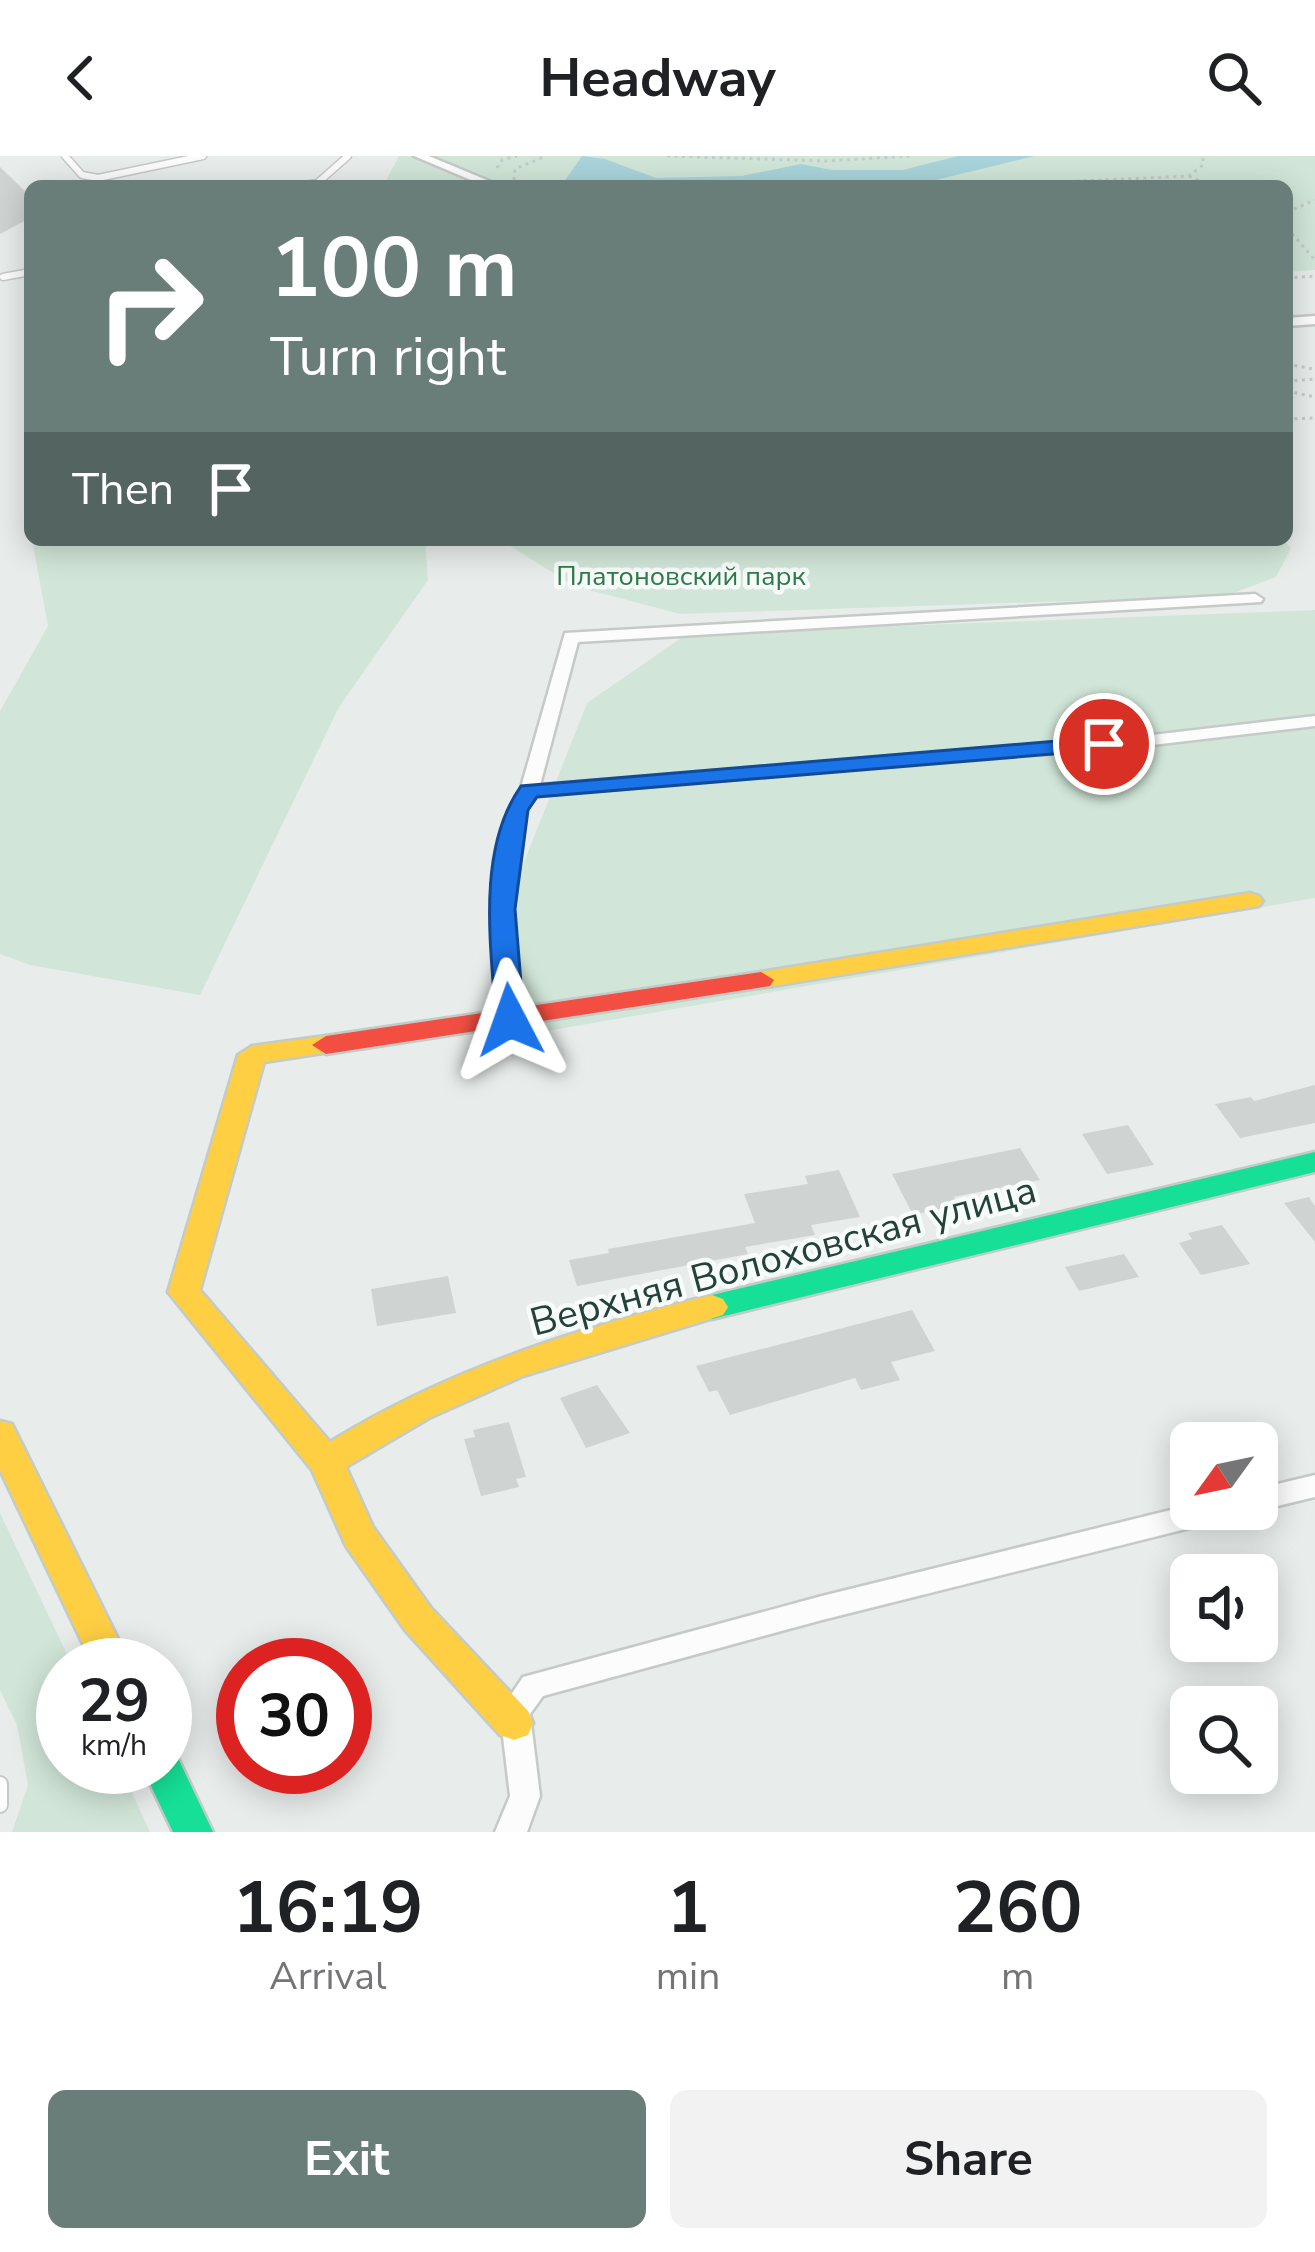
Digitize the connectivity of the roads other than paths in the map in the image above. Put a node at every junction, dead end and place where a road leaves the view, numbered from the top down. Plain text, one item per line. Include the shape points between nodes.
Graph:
1 (65, 156) edge
2 (203, 156) edge
3 (348, 156) edge
4 (418, 156) edge
5 (321, 180) edge
6 (480, 180) edge
7 (1255, 599) dead end
8 (1315, 722) edge
9 (529, 791) junction
10 (1250, 901) dead end
11 (510, 1020) junction
12 (1315, 1162) edge
13 (0, 1434) edge
14 (326, 1462) junction
15 (1315, 1486) edge
16 (1278, 1495) edge
17 (1170, 1522) edge
18 (99, 1638) edge
19 (514, 1724) junction
20 (0, 1784) edge
21 (175, 1794) edge
22 (0, 1805) edge
23 (193, 1832) edge
24 (511, 1832) edge

1 - 2 lane via 82,175 98,178
3 - 5 lane
4 - 6 street
7 - 9 street via 571,637
8 - 9 street
9 - 11 street via 516,810 502,909
10 - 11 street
11 - 14 street via 252,1055 184,1292
12 - 14 street, Верхняя Волоховская улица via 677,1315 479,1377 373,1425
13 - 18 street
14 - 19 street via 359,1537 406,1603
15 - 16 street
17 - 19 street via 551,1679 525,1693
19 - 24 street via 525,1796
20 - 22 lane
21 - 23 street

